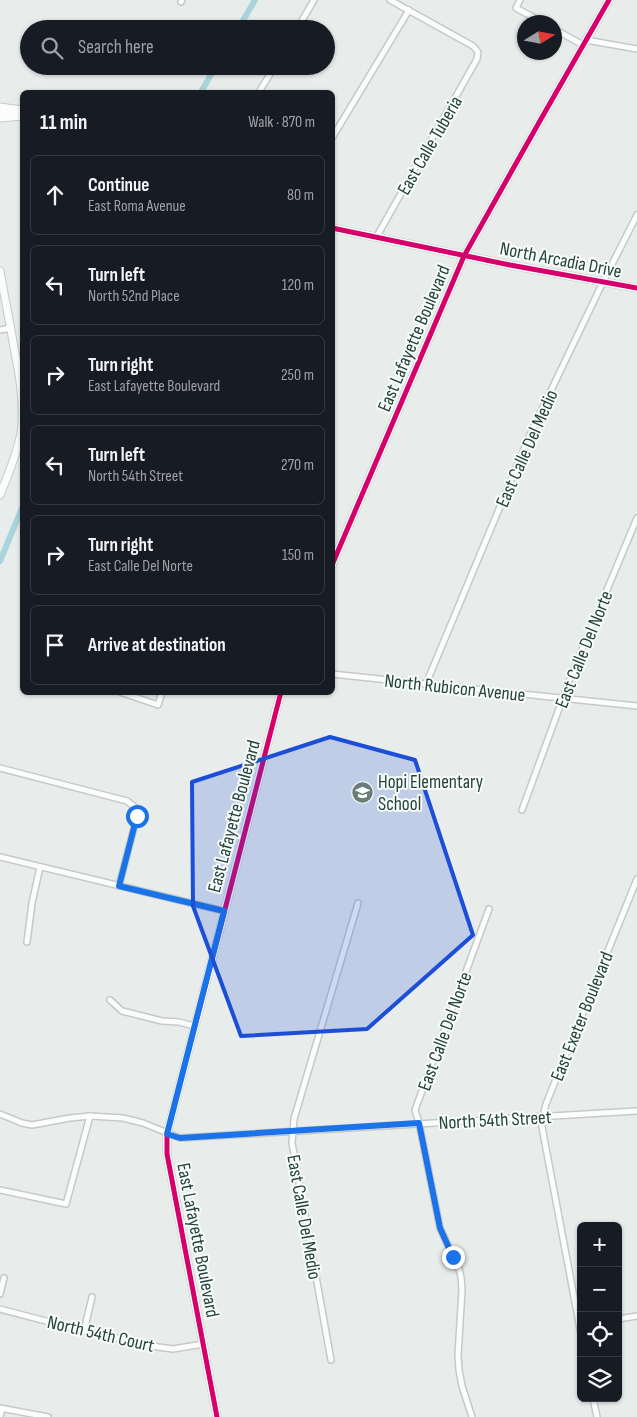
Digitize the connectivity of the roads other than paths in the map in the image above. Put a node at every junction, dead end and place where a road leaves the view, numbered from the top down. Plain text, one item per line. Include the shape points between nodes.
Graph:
1 (314, 0) edge
2 (390, 0) edge
3 (520, 0) edge
4 (610, 0) edge
5 (409, 10) junction
6 (529, 15) edge
7 (302, 20) edge
8 (562, 33) edge
9 (585, 43) junction
10 (637, 49) edge
11 (269, 75) edge
12 (260, 90) edge
13 (0, 107) edge
14 (20, 110) edge
15 (20, 110) edge
16 (0, 113) edge
17 (20, 116) edge
18 (0, 118) edge
19 (335, 133) edge
20 (637, 215) edge
21 (335, 229) edge
22 (376, 236) junction
23 (464, 256) junction
24 (0, 271) edge
25 (603, 282) junction
26 (637, 288) edge
27 (10, 328) junction
28 (0, 330) edge
29 (20, 380) edge
30 (20, 434) edge
31 (0, 495) edge
32 (637, 518) edge
33 (335, 551) edge
34 (335, 674) edge
35 (426, 684) junction
36 (129, 695) edge
37 (161, 695) edge
38 (281, 695) edge
39 (562, 698) junction
40 (637, 706) edge
41 (0, 768) edge
42 (522, 810) dead end
43 (0, 857) edge
44 (40, 867) junction
45 (637, 879) edge
46 (119, 886) junction
47 (358, 903) dead end
48 (489, 909) dead end
49 (224, 911) junction
50 (27, 942) dead end
51 (110, 1000) dead end
52 (194, 1026) junction
53 (637, 1110) edge
54 (0, 1114) edge
55 (90, 1116) junction
56 (543, 1116) junction
57 (419, 1123) junction
58 (292, 1132) junction
59 (167, 1134) junction
60 (0, 1190) edge
61 (4, 1278) dead end
62 (0, 1294) edge
63 (92, 1297) dead end
64 (0, 1309) edge
65 (578, 1312) edge
66 (637, 1316) edge
67 (622, 1318) edge
68 (84, 1331) junction
69 (203, 1344) junction
70 (330, 1360) dead end
71 (595, 1402) edge
72 (1, 1408) edge
73 (0, 1416) edge
74 (48, 1417) edge
75 (217, 1417) edge
76 (472, 1417) edge
77 (597, 1417) edge

1 - 7 street
2 - 5 street
3 - 6 street via 516,8
4 - 9 street, East Lafayette Boulevard
5 - 19 street
5 - 22 street, East Calle Tuberia via 473,46 478,52 477,59
8 - 9 street
9 - 10 street
9 - 23 street, East Lafayette Boulevard
11 - 12 street
13 - 14 street
15 - 16 street
17 - 18 street
20 - 25 street, East Calle Del Medio
21 - 22 street, North Arcadia Drive
22 - 23 street, North Arcadia Drive
23 - 25 street, North Arcadia Drive
23 - 33 street, East Lafayette Boulevard
24 - 27 street
25 - 26 street, North Arcadia Drive
25 - 35 street, East Calle Del Medio via 532,430
27 - 28 street
27 - 29 street
30 - 31 street
32 - 39 street, East Calle Del Norte
34 - 35 street, North Rubicon Avenue
35 - 39 street, North Rubicon Avenue
36 - 37 street via 158,705
38 - 49 street, East Lafayette Boulevard
39 - 40 street, North Rubicon Avenue
39 - 42 street, East Calle Del Norte
41 - 46 street via 127,801 136,808 137,816
43 - 44 street
44 - 46 street
44 - 50 street
45 - 56 street, East Exeter Boulevard
46 - 49 street
47 - 58 street, East Calle Del Medio
48 - 57 street, East Calle Del Norte via 415,1110
49 - 52 street, East Lafayette Boulevard
51 - 52 street via 122,1011
52 - 59 street, East Lafayette Boulevard
53 - 56 street, North 54th Street
54 - 55 street, North 54th Street via 32,1125
55 - 59 street, North 54th Street via 123,1118
55 - 60 street via 66,1204
56 - 57 street, North 54th Street
56 - 65 street, East Exeter Boulevard via 542,1127
57 - 58 street, North 54th Street
57 - 76 street, East Calle Del Norte via 440,1228 461,1278 459,1362 462,1386
58 - 59 street, North 54th Street via 180,1138
58 - 70 street, East Calle Del Medio
59 - 69 street, East Lafayette Boulevard via 167,1154
61 - 62 street
63 - 68 street
64 - 68 street, North 54th Court
66 - 67 street
68 - 69 street, North 54th Court via 173,1349
69 - 75 street, East Lafayette Boulevard
71 - 77 street
72 - 73 street
72 - 74 street

